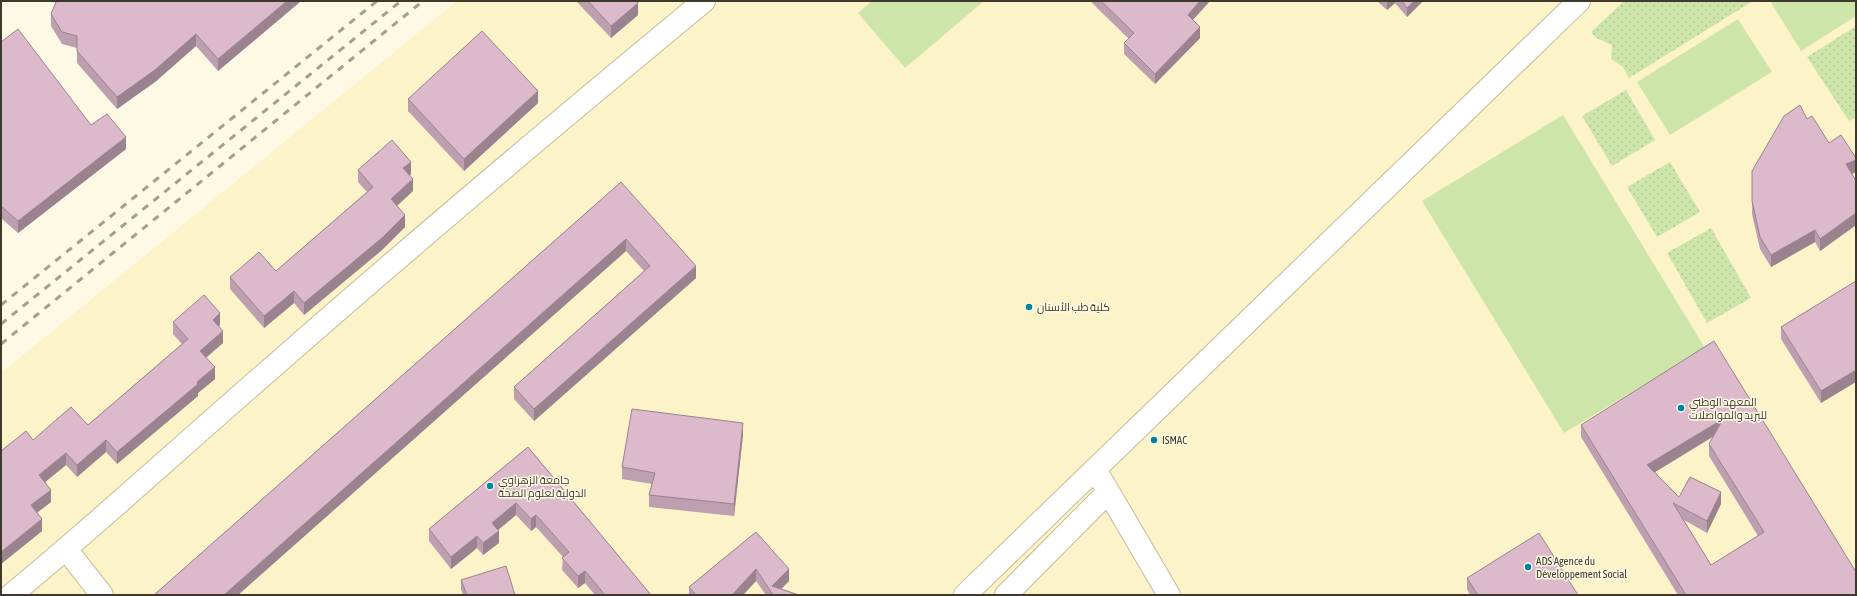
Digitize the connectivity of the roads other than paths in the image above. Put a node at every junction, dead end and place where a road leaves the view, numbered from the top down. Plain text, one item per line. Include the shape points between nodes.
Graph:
1 (704, 1) edge
2 (1579, 1) edge
3 (1095, 470) junction
4 (1108, 492) junction
5 (66, 549) junction
6 (11, 595) edge
7 (102, 595) edge
8 (966, 595) edge
9 (1006, 595) edge
10 (1169, 595) edge

1 - 5 street via 275,365
2 - 3 street
3 - 4 street
3 - 8 street
4 - 9 street
4 - 10 street
5 - 6 street
5 - 7 street

